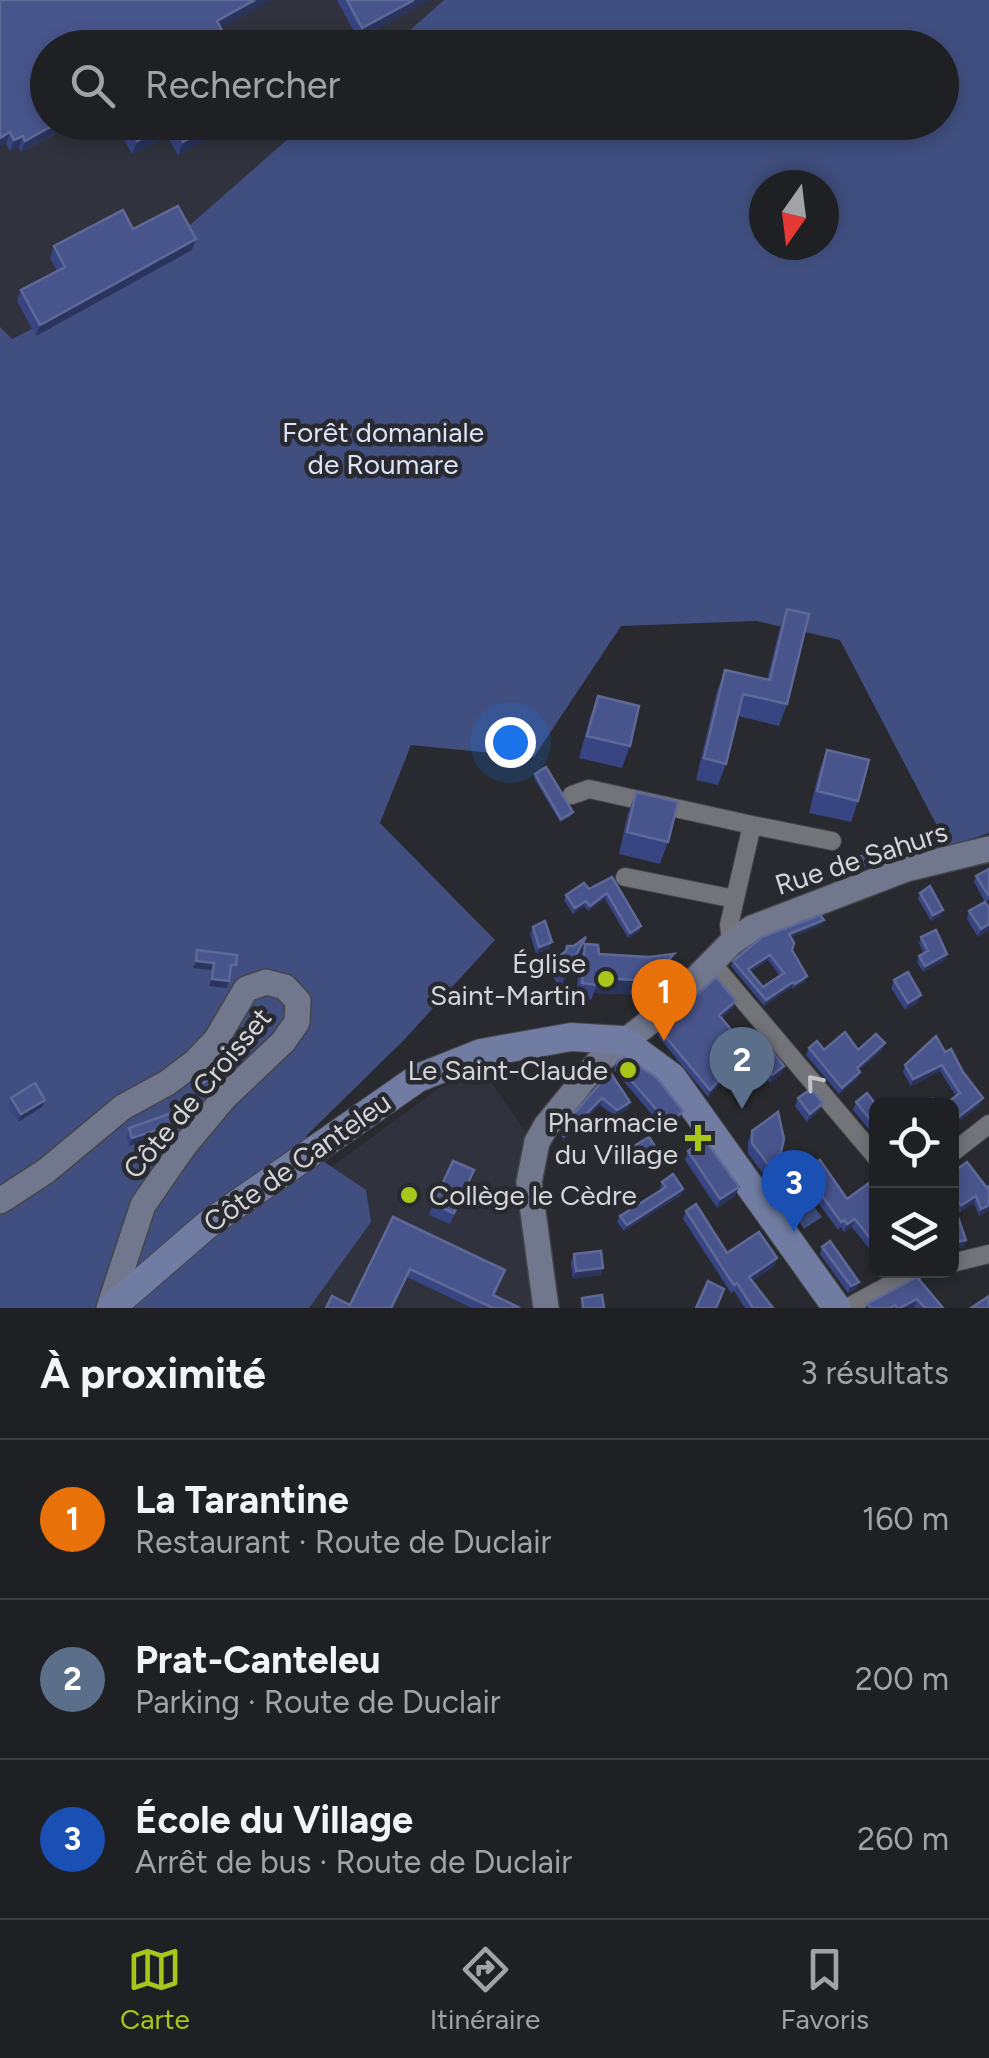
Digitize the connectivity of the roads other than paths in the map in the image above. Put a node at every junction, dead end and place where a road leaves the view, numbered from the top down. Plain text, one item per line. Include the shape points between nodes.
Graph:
1 (572, 795) dead end
2 (752, 825) junction
3 (832, 842) dead end
4 (989, 849) edge
5 (624, 877) dead end
6 (734, 900) junction
7 (742, 935) junction
8 (711, 962) junction
9 (622, 1040) junction
10 (989, 1124) edge
11 (959, 1148) edge
12 (869, 1149) edge
13 (0, 1201) edge
14 (989, 1254) edge
15 (959, 1261) edge
16 (902, 1278) edge
17 (110, 1308) edge
18 (546, 1308) edge
19 (837, 1308) edge
20 (848, 1308) edge

1 - 2 street via 589,789
2 - 3 street
2 - 6 street
4 - 7 street, Rue de Sahurs via 906,870
5 - 6 street
6 - 7 street via 729,924
7 - 8 street
8 - 9 street via 664,1010
12 -> 8 street
9 - 17 main road, Côte de Canteleu via 571,1037 442,1066 391,1094 194,1236
9 - 18 street via 537,1142 530,1192
9 - 19 main road via 672,1077
10 - 11 street
13 - 17 street, Côte de Croisset via 123,1107 195,1062 246,989 266,982 285,987 298,1001 296,1022 211,1114 143,1205
14 - 15 street
16 - 20 street

